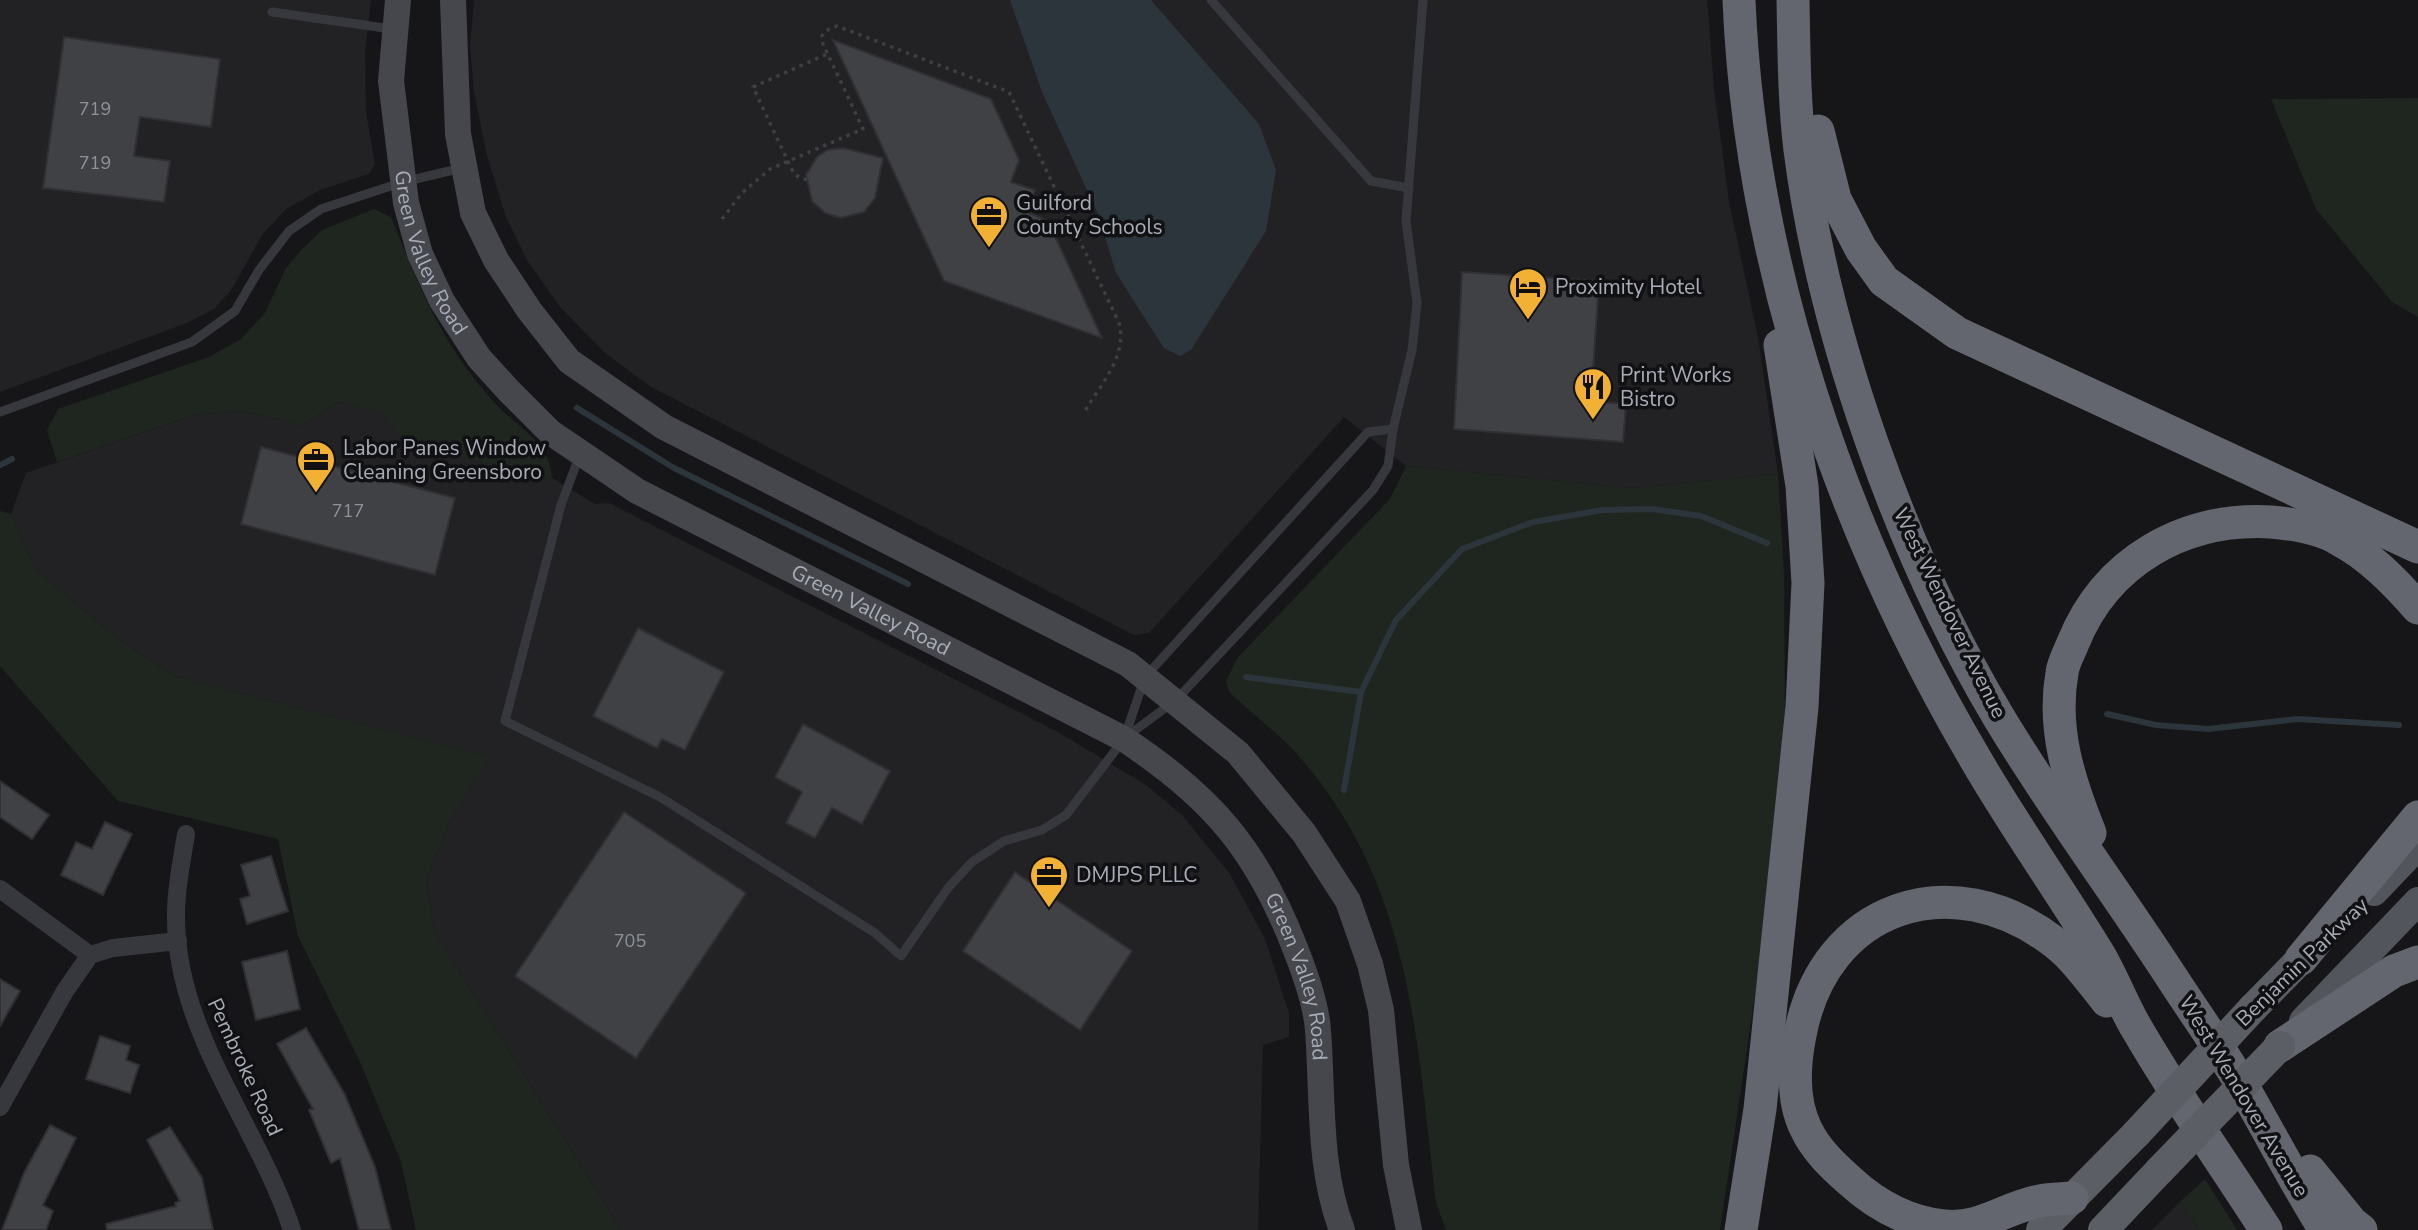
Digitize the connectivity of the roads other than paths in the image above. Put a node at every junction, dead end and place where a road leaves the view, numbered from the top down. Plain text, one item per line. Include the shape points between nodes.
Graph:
1 (398, 0) edge
2 (453, 0) edge
3 (1211, 0) edge
4 (1423, 0) edge
5 (1739, 0) edge
6 (1793, 0) edge
7 (272, 12) dead end
8 (395, 30) junction
9 (1794, 35) junction
10 (463, 167) junction
11 (403, 182) junction
12 (1409, 188) junction
13 (1774, 266) junction
14 (0, 412) edge
15 (1393, 429) junction
16 (581, 453) junction
17 (2418, 547) edge
18 (2418, 608) edge
19 (1145, 677) junction
20 (1176, 700) junction
21 (1124, 739) junction
22 (2418, 817) edge
23 (186, 834) dead end
24 (2418, 846) edge
25 (2107, 877) junction
26 (0, 889) edge
27 (2418, 901) edge
28 (178, 941) junction
29 (90, 954) junction
30 (2301, 959) junction
31 (2418, 962) edge
32 (2137, 1029) junction
33 (2280, 1046) junction
34 (2249, 1097) junction
35 (0, 1108) edge
36 (2072, 1198) junction
37 (292, 1230) edge
38 (1342, 1230) edge
39 (1409, 1230) edge
40 (1741, 1230) edge
41 (2041, 1230) edge
42 (2104, 1230) edge
43 (2266, 1230) edge
44 (2325, 1230) edge
45 (2361, 1230) edge

1 - 8 main road, Green Valley Road
2 - 10 main road
3 - 12 lane via 1371,181
4 - 12 lane
5 - 13 highway, West Wendover Avenue via 1748,117
6 - 9 highway, West Wendover Avenue
7 - 8 lane
8 - 11 main road, Green Valley Road via 391,80
9 - 17 highway via 1835,199 1884,281 1957,333
9 - 25 highway, West Wendover Avenue via 1800,149 1814,230 1850,371 1885,474 1921,562 1997,713 2051,801
10 - 11 lane
10 - 19 main road via 473,213 496,260 569,361 590,377 664,427 1128,664
11 - 14 lane via 321,209 289,231 234,311 192,342
11 - 16 main road, Green Valley Road via 420,254 464,335 509,391 550,432
12 - 15 lane via 1406,221 1417,303 1412,350
13 - 32 highway, West Wendover Avenue via 1833,454 1902,623 1976,761 2102,959
13 - 40 highway via 1779,339 1802,486 1808,583 1799,735 1760,1109
15 - 19 lane via 1368,432
15 - 20 lane via 1388,466 1373,490
16 - 21 main road, Green Valley Road via 649,497
16 - 21 lane via 561,505 505,721 660,797 876,933 901,956 972,862 1004,841 1042,830 1066,815
18 - 25 highway via 2393,579 2338,539 2281,523 2220,523 2183,532 2147,552 2083,618 2062,671 2058,726 2071,785
19 - 20 main road
19 - 21 lane
20 - 21 lane
20 - 39 main road via 1238,753 1304,833 1348,901 1381,1010 1396,1166
21 - 38 main road, Green Valley Road via 1157,760 1216,812 1253,858 1278,905 1302,966 1318,1026 1328,1172
22 - 30 highway
23 - 28 street, Pembroke Road via 176,912
24 - 30 main road, Benjamin Parkway via 2335,933
25 - 34 highway, West Wendover Avenue
26 - 29 street
27 - 33 main road, Benjamin Parkway
28 - 29 street
28 - 37 street, Pembroke Road via 185,987 200,1034 256,1145
29 - 35 street
30 - 36 highway, Benjamin Parkway, bridge
31 - 33 highway via 2394,971
32 - 36 highway via 2054,942 2017,918 1945,900 1899,909 1865,925 1826,963 1812,989 1795,1060 1797,1098 1805,1128 1829,1163 1857,1188 1892,1212 1944,1226 1978,1225 2039,1201
32 - 43 highway, West Wendover Avenue
33 - 42 highway, Benjamin Parkway, bridge
34 - 44 highway, West Wendover Avenue
34 - 45 highway
36 - 41 highway, Benjamin Parkway

